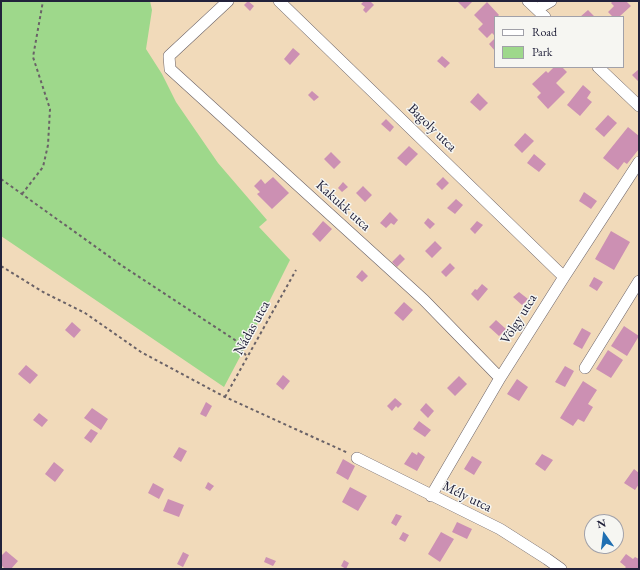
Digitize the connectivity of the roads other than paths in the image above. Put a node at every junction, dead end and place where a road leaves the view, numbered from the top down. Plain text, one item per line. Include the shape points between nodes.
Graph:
1 (228, 1) edge
2 (279, 1) edge
3 (528, 1) edge
4 (551, 1) edge
5 (541, 13) edge
6 (599, 68) edge
7 (639, 106) edge
8 (639, 162) edge
9 (564, 277) junction
10 (639, 281) edge
11 (585, 368) dead end
12 (500, 378) junction
13 (357, 458) road end
14 (431, 496) junction
15 (562, 569) edge

1 - 12 street, Kakukk utca via 169,56 170,69 424,300
2 - 9 street, Bagoly utca
3 - 5 street
4 - 5 street
6 - 7 street
8 - 9 street, Völgy utca
9 - 12 street, Völgy utca
10 - 11 street
12 - 14 street, Völgy utca
13 - 14 street, Mély utca
14 - 15 street, Mély utca via 500,529

